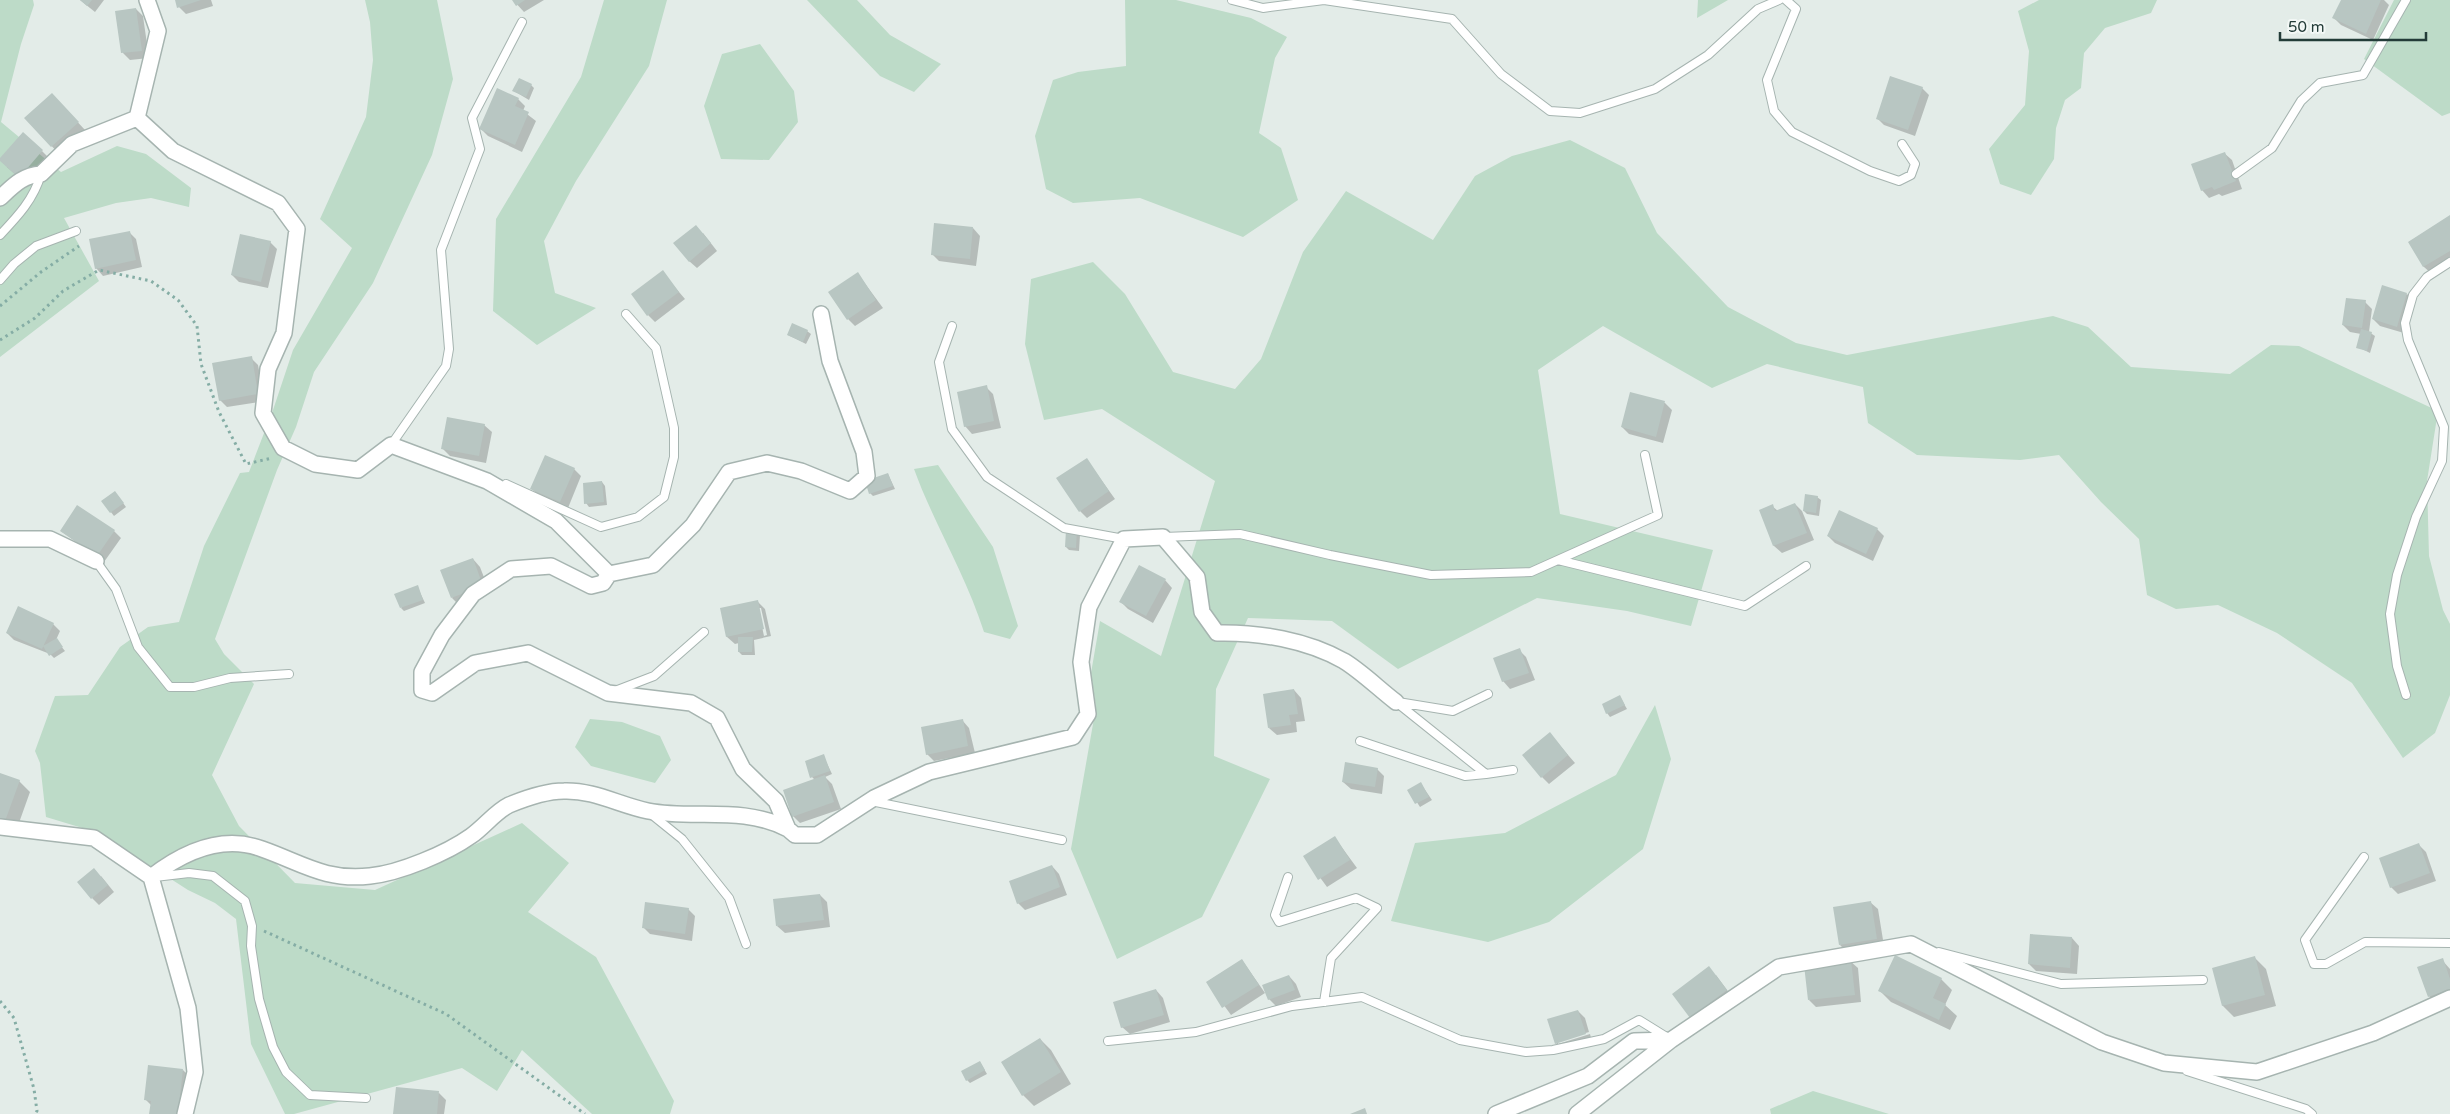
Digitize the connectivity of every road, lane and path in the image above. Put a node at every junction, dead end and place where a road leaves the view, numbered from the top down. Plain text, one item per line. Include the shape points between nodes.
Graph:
1 (147, 0) edge
2 (1232, 0) edge
3 (1779, 0) edge
4 (1786, 0) edge
5 (2406, 0) edge
6 (522, 22) dead end
7 (137, 118) junction
8 (1902, 144) dead end
9 (41, 174) junction
10 (2236, 174) dead end
11 (0, 198) edge
12 (76, 232) joint
13 (0, 235) edge
14 (2450, 262) edge
15 (0, 280) edge
16 (0, 306) edge
17 (626, 314) dead end
18 (821, 314) dead end
19 (952, 326) dead end
20 (0, 340) edge
21 (391, 445) junction
22 (294, 454) junction
23 (1645, 455) dead end
24 (487, 481) junction
25 (1163, 537) junction
26 (0, 539) edge
27 (1124, 539) junction
28 (1558, 560) junction
29 (96, 561) joint
30 (1806, 566) dead end
31 (609, 574) junction
32 (704, 632) dead end
33 (289, 674) dead end
34 (608, 693) junction
35 (1488, 694) dead end
36 (2406, 695) dead end
37 (1396, 702) junction
38 (1360, 740) dead end
39 (1513, 770) dead end
40 (1486, 774) junction
41 (870, 801) junction
42 (648, 811) junction
43 (0, 827) edge
44 (788, 829) junction
45 (1062, 840) dead end
46 (2364, 857) dead end
47 (151, 877) junction
48 (1288, 877) dead end
49 (252, 926) junction
50 (2450, 943) edge
51 (746, 944) dead end
52 (1911, 944) junction
53 (2203, 980) dead end
54 (2450, 998) edge
55 (0, 1002) edge
56 (1324, 1002) junction
57 (1671, 1040) junction
58 (1108, 1041) dead end
59 (2164, 1063) junction
60 (366, 1098) dead end
61 (35, 1114) edge
62 (185, 1114) edge
63 (585, 1114) edge
64 (1496, 1114) edge
65 (1577, 1114) edge
66 (2312, 1114) edge

1 - 7 street via 158,31
2 - 3 lane via 1263,8 1324,0 1452,19 1501,74 1550,111 1580,114 1655,89 1708,55 1758,9
4 - 8 lane via 1796,9 1767,80 1774,111 1792,132 1899,182 1911,175 1915,164
5 - 10 lane via 2363,75 2320,83 2301,101 2272,148
6 - 21 lane via 472,118 480,149 441,250 449,349 446,366
7 - 9 street via 72,144
7 - 22 street via 172,151 278,203 297,229 284,332 268,369 263,413 283,448
9 - 11 street via 31,174
9 - 13 lane via 36,190 20,214
12 - 15 lane via 36,246
12 - 16 path via 83,244 41,272
14 - 36 lane via 2426,277 2414,294 2405,323 2408,340 2444,427 2442,461 2416,518 2397,576 2390,614 2397,666
17 - 24 lane via 656,348 674,428 674,457 664,497 638,517 602,527 506,484
18 - 31 street via 830,361 864,452 867,476 850,491 800,471 767,463 729,472 693,525 653,564
19 - 27 lane via 939,362 952,430 987,477 1064,528
20 - 22 path via 35,318 63,291 99,270 151,282 178,300 197,326 201,364 219,412 246,464
21 - 22 street via 358,470 315,464
21 - 24 street
23 - 28 lane via 1658,515
24 - 31 street via 556,521
25 - 27 street
25 - 28 lane via 1240,534 1431,575 1531,572
25 - 37 street via 1196,577 1202,612 1217,633 1243,632 1298,642 1344,661
26 - 29 street via 50,538
27 - 41 street via 1089,606 1081,662 1088,714 1073,737 929,772
28 - 30 lane via 1745,606
29 - 33 lane via 116,589 138,647 170,687 194,687 230,678
31 - 34 street via 603,583 592,586 551,566 511,569 473,594 442,635 422,672 422,690 432,693 475,663 528,653
32 - 34 lane via 654,676
34 - 44 street via 692,703 717,718 743,769 776,801
35 - 37 lane via 1453,711
37 - 40 lane
38 - 40 lane via 1466,776
39 - 40 lane
41 - 44 street via 817,835 795,835
41 - 45 lane
42 - 44 street via 746,815
42 - 47 street via 596,794 563,791 534,796 507,806 471,836 432,858 373,876 346,878 320,873 262,848 236,843 203,848 174,859
42 - 51 lane via 682,839 728,898
43 - 47 street via 94,838
46 - 50 lane via 2305,940 2314,964 2326,964 2365,942
47 - 49 lane via 189,873 213,876 245,901
47 - 62 street via 188,1008 195,1072
48 - 56 lane via 1275,915 1279,922 1356,898 1377,908 1331,958
49 - 60 lane via 260,999 273,1047 286,1072 310,1095
49 - 63 path via 446,1014
52 - 53 lane via 2061,984
52 - 57 street via 1779,967
52 - 59 street via 2102,1042
54 - 59 street via 2373,1032 2257,1072
55 - 61 path via 14,1018 34,1089
56 - 57 lane via 1362,997 1460,1040 1526,1052 1604,1039 1639,1020
56 - 58 lane via 1292,1006 1196,1032
57 - 64 street via 1634,1041 1588,1076
57 - 65 street
59 - 66 lane via 2306,1109

